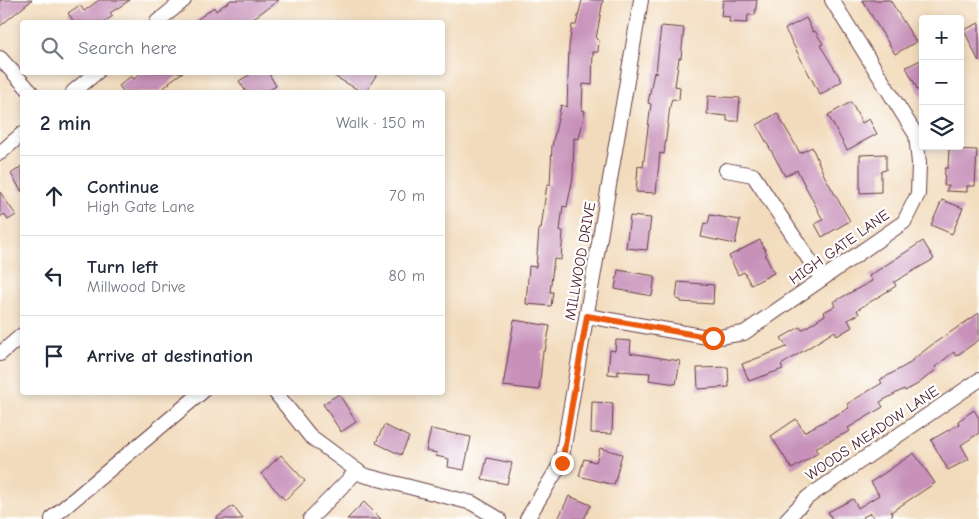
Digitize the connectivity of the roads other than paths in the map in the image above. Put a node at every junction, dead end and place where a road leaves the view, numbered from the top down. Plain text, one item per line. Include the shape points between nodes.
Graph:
1 (184, 0) edge
2 (641, 0) edge
3 (832, 0) edge
4 (159, 20) edge
5 (0, 58) edge
6 (93, 75) edge
7 (29, 90) edge
8 (75, 90) edge
9 (20, 136) edge
10 (0, 153) edge
11 (726, 170) dead end
12 (822, 279) junction
13 (587, 316) junction
14 (20, 337) edge
15 (0, 354) edge
16 (979, 380) edge
17 (198, 395) edge
18 (277, 395) edge
19 (357, 471) junction
20 (52, 519) edge
21 (310, 519) edge
22 (499, 519) edge
23 (527, 519) edge
24 (787, 519) edge

1 - 4 street
2 - 13 street, MILLWOOD DRIVE
3 - 12 street, HIGH GATE LANE via 916,136 920,163 918,194 904,222
5 - 7 street
6 - 8 street
9 - 10 street
11 - 12 street via 752,175
12 - 13 street, HIGH GATE LANE via 744,333 713,338
13 - 23 street, MILLWOOD DRIVE via 562,463
14 - 15 street
16 - 24 street, WOODS MEADOW LANE via 808,497
17 - 20 street
18 - 19 street via 310,436
19 - 21 street
19 - 22 street via 472,504

